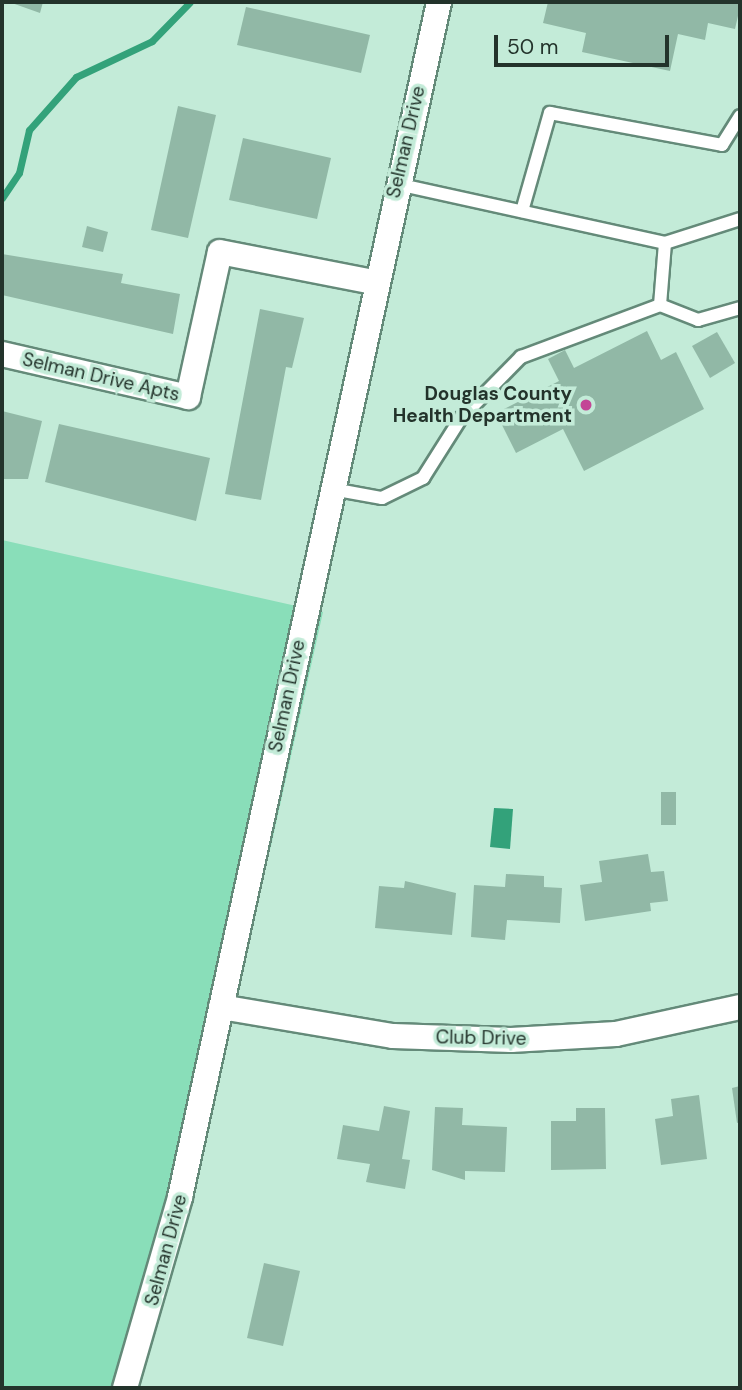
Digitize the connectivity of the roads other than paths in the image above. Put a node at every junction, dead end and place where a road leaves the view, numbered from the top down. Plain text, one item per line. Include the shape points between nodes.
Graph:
1 (436, 2) edge
2 (740, 116) edge
3 (397, 184) junction
4 (522, 211) junction
5 (740, 219) edge
6 (665, 243) junction
7 (373, 282) junction
8 (660, 305) junction
9 (740, 308) edge
10 (2, 354) edge
11 (330, 488) junction
12 (221, 1007) junction
13 (740, 1007) edge
14 (125, 1388) edge

1 - 3 street, Selman Drive
2 - 4 lane via 722,145 550,113
3 - 4 lane
3 - 7 street, Selman Drive
4 - 6 lane
5 - 6 lane
6 - 8 lane
7 - 10 street, Selman Drive Apts via 220,252 188,397
7 - 11 street, Selman Drive
8 - 9 lane via 698,320
8 - 11 lane via 521,357 461,418 423,478 382,498
11 - 12 street, Selman Drive
12 - 13 street, Club Drive via 393,1036 512,1040 616,1034
12 - 14 street, Selman Drive via 180,1197

